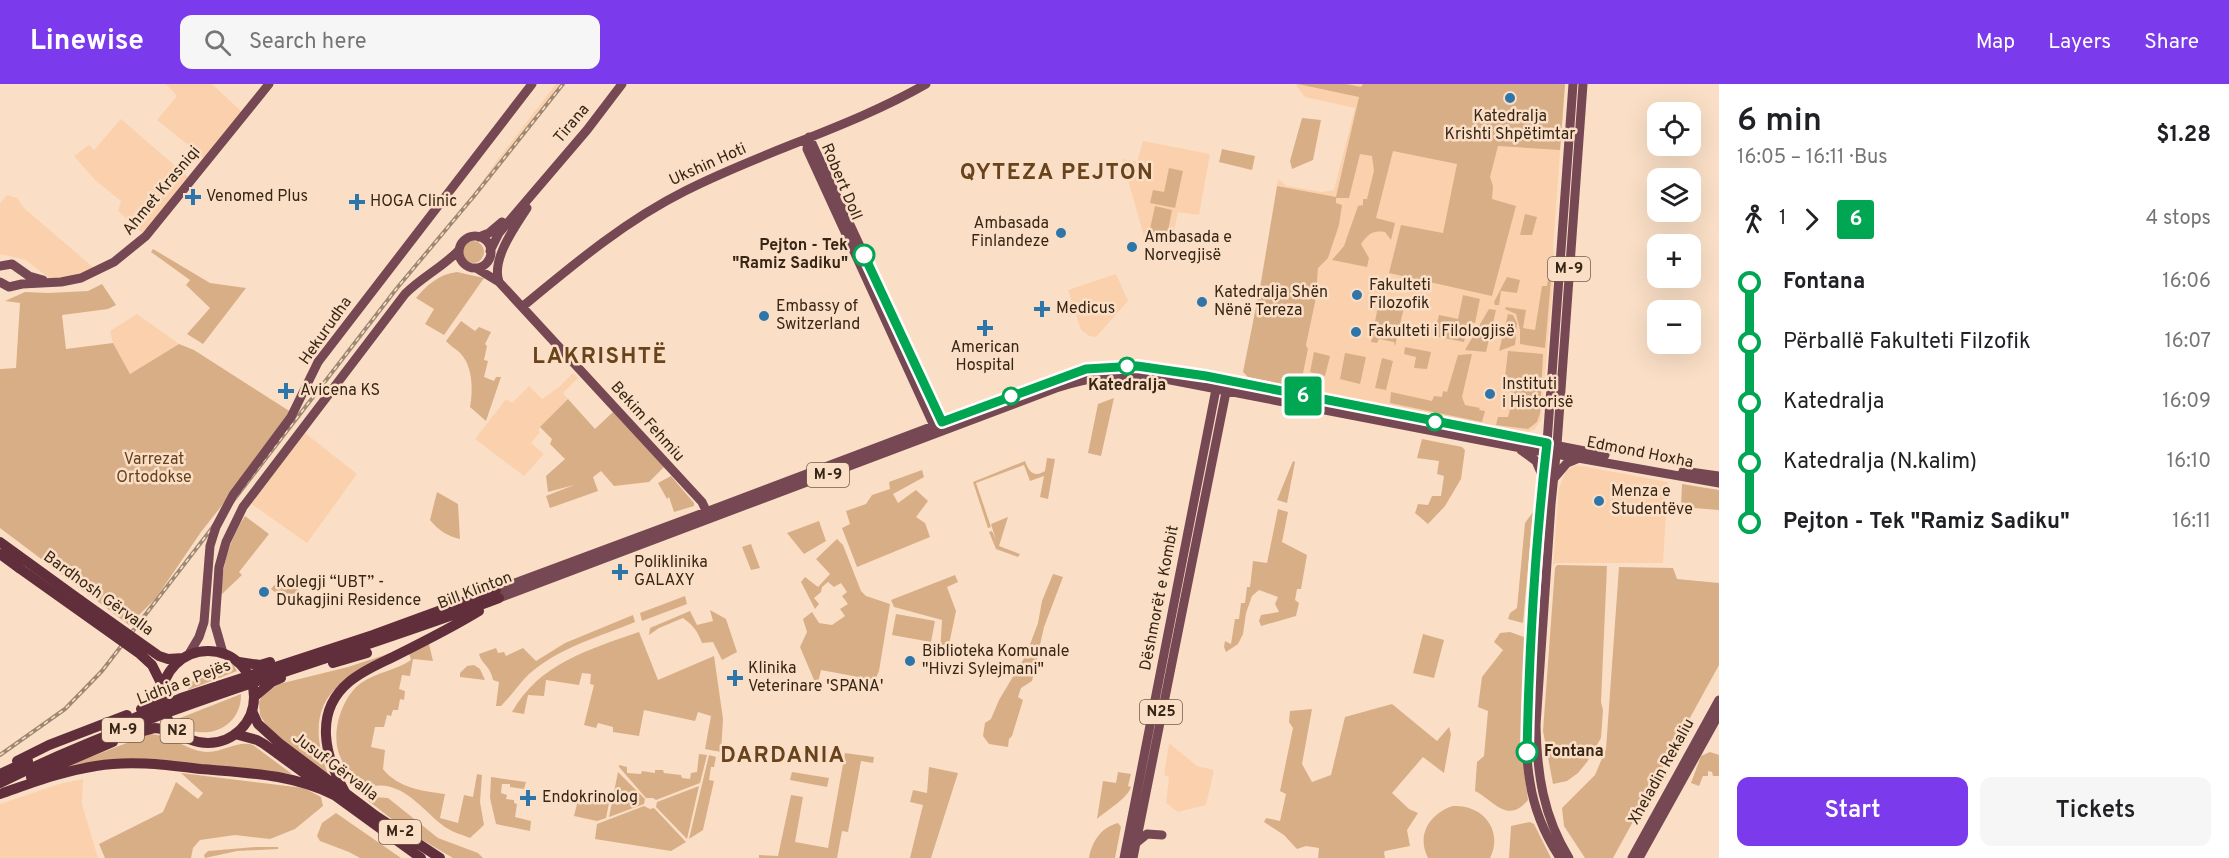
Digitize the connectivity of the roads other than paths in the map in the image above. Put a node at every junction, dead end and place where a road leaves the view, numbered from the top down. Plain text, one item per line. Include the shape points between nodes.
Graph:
1 (269, 84) edge
2 (532, 84) edge
3 (622, 84) edge
4 (926, 84) edge
5 (1573, 84) edge
6 (1583, 84) edge
7 (809, 137) junction
8 (542, 183) junction
9 (479, 237) junction
10 (459, 250) junction
11 (490, 254) junction
12 (464, 263) junction
13 (2, 267) edge
14 (476, 268) junction
15 (21, 271) junction
16 (430, 275) junction
17 (0, 282) edge
18 (54, 282) junction
19 (499, 282) junction
20 (19, 284) junction
21 (522, 307) junction
22 (1222, 384) junction
23 (1549, 411) junction
24 (1558, 420) junction
25 (940, 427) junction
26 (1517, 442) junction
27 (1551, 448) junction
28 (1582, 454) junction
29 (1719, 476) edge
30 (1548, 480) junction
31 (1719, 483) edge
32 (706, 511) junction
33 (0, 542) edge
34 (0, 555) edge
35 (498, 594) junction
36 (224, 653) junction
37 (186, 656) junction
38 (239, 662) junction
39 (248, 679) junction
40 (162, 690) junction
41 (254, 697) junction
42 (1719, 700) edge
43 (252, 711) junction
44 (1719, 714) edge
45 (177, 730) junction
46 (235, 734) junction
47 (0, 773) edge
48 (0, 783) edge
49 (0, 789) edge
50 (0, 794) edge
51 (339, 795) junction
52 (359, 807) junction
53 (1162, 835) dead end
54 (1135, 845) junction
55 (421, 858) edge
56 (440, 858) edge
57 (1124, 858) edge
58 (1132, 858) edge
59 (1560, 858) edge
60 (1569, 858) edge
61 (1632, 858) edge
62 (1639, 858) edge

1 - 18 main road, Ahmet Krasniqi via 137,246 88,275
2 - 37 main road, Hekurudha, bridge via 318,362 291,417 233,495 210,546 200,637
3 - 8 main road, Tirana
4 - 7 main road, Ukshin Hoti
5 - 23 main road, M-9
6 - 24 main road, M-9
7 - 21 main road, Ukshin Hoti via 700,183 652,209 598,245
7 - 25 main road, Robert Doll
8 - 9 main road, Tirana via 495,229
8 - 11 main road, Tirana via 500,233
8 - 19 main road via 497,264
9 - 10 main road via 468,238
9 - 11 main road via 487,242
10 - 12 main road
10 - 16 main road
11 - 14 main road via 484,265
11 - 19 main road, Bekim Fehmiu
12 - 14 main road
12 - 16 main road
13 - 15 main road, Ahmet Krasniqi via 16,265
14 - 19 main road, Bekim Fehmiu
15 - 18 main road, Ahmet Krasniqi
15 - 20 main road
16 - 36 main road via 405,294 239,516 226,542 218,582 215,625
17 - 20 main road, Ahmet Krasniqi via 9,288
18 - 20 main road, Ahmet Krasniqi
19 - 21 main road, Bekim Fehmiu
21 - 32 main road, Bekim Fehmiu
22 - 25 main road, M-9 via 1137,375 1095,377
22 - 26 main road, M-9
22 - 54 main road, Dëshmorët e Kombit / N25
22 - 57 main road, Dëshmorët e Kombit / N25
23 - 26 main road via 1541,431
23 - 27 main road, M-9
24 - 27 main road, M-9
24 - 28 main road via 1567,443
25 - 32 main road, M-9
26 - 27 main road, M-9
26 - 30 main road
27 - 28 main road, Edmond Hoxha
27 - 30 main road
28 - 29 main road, Edmond Hoxha
28 - 30 main road
28 - 31 main road, Edmond Hoxha
30 - 59 main road via 1529,668 1527,752 1533,795 1543,827
30 - 60 main road via 1537,752 1546,809
32 - 35 main road, Bill Klinton / M-9
33 - 37 highway, Bardhosh Gërvalla, bridge via 159,656
34 - 40 highway, Bardhosh Gërvalla / N2, bridge via 140,654 152,665
35 - 38 highway via 392,621 260,665
35 - 39 highway, Bill Klinton / M-9
35 - 41 highway via 456,621 278,679
35 - 51 highway via 455,625 358,675 337,694 327,721 327,750
36 - 37 highway, bridge via 209,650
36 - 38 highway, bridge
37 - 40 highway, bridge via 170,670
38 - 41 highway, bridge via 248,672
39 - 47 highway, Lidhja e Pejës / M-9 via 181,698
39 - 48 highway, Lidhja e Pejës / M-9
40 - 45 highway, N2, bridge via 165,713
40 - 47 highway via 156,700 137,711 50,745
41 - 43 highway, bridge
42 - 61 main road, Xheladin Rekaliu
43 - 46 highway, bridge
43 - 51 highway, Jusuf Gërvalla via 267,734
44 - 62 main road, Xheladin Rekaliu
45 - 46 highway, N2, bridge via 187,738 205,742
45 - 49 highway via 146,729
46 - 51 highway, Jusuf Gërvalla via 258,740
50 - 51 highway via 98,765 143,764 279,776
51 - 52 highway, Jusuf Gërvalla
52 - 55 highway, Jusuf Gërvalla / M-2
52 - 56 highway, Jusuf Gërvalla / M-2
53 - 54 main road via 1147,834
54 - 58 main road, Dëshmorët e Kombit / N25

